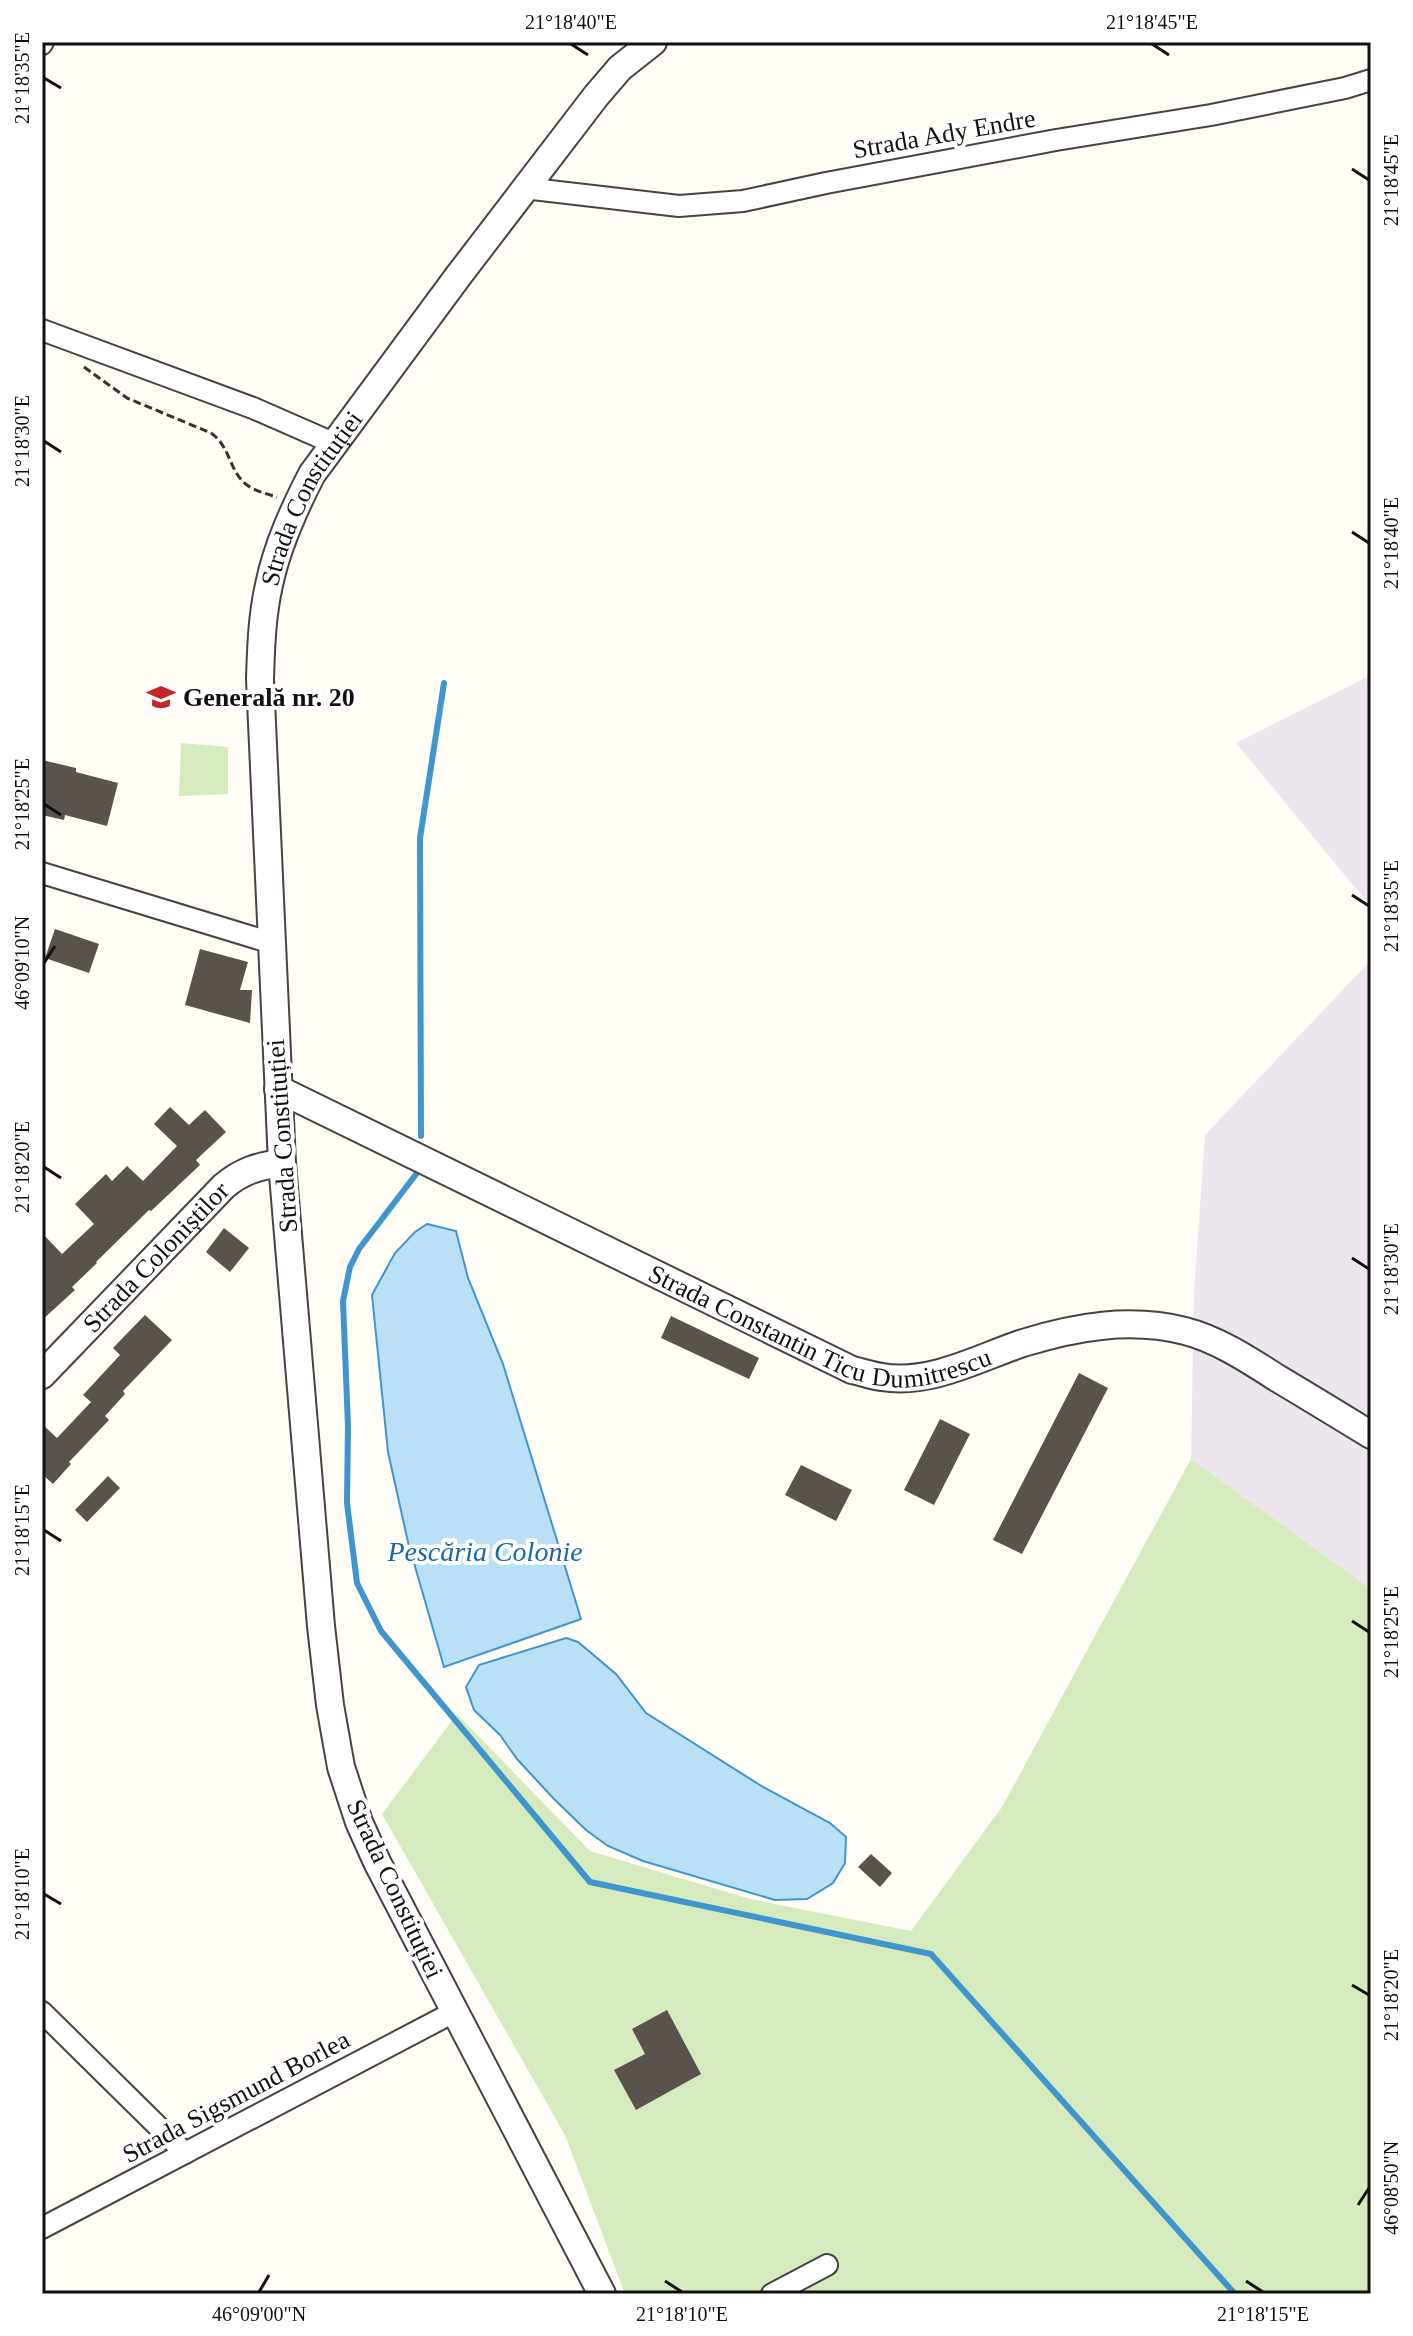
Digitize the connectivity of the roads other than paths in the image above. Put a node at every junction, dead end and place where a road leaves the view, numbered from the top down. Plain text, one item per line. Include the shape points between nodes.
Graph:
1 (653, 42) edge
2 (1371, 80) edge
3 (524, 188) junction
4 (42, 330) edge
5 (333, 443) junction
6 (42, 873) edge
7 (272, 943) junction
8 (278, 1089) junction
9 (282, 1163) junction
10 (42, 1375) edge
11 (1371, 1435) edge
12 (42, 2012) edge
13 (454, 2012) junction
14 (185, 2153) junction
15 (42, 2228) edge
16 (827, 2265) dead end
17 (602, 2294) edge
18 (772, 2294) edge

1 - 3 street, Strada Constituției via 620,68
2 - 3 street, Strada Ady Endre via 1211,115 743,201 679,206
3 - 5 street, Strada Constituției
4 - 5 street
5 - 7 street, Strada Constituției via 296,505 269,584 262,625
6 - 7 street
7 - 8 street, Strada Constituției
8 - 9 street, Strada Constituției
8 - 11 street, Strada Constantin Ticu Dumitrescu via 852,1370 884,1378 935,1374 1060,1332 1143,1325 1186,1331 1221,1346
9 - 10 street, Strada Coloniștilor via 257,1166 224,1186
9 - 13 street, Strada Constituției via 321,1626 341,1767 359,1822
12 - 14 street
13 - 14 street, Strada Sigsmund Borlea
13 - 17 street, Strada Constituției
14 - 15 street, Strada Sigsmund Borlea
16 - 18 street

